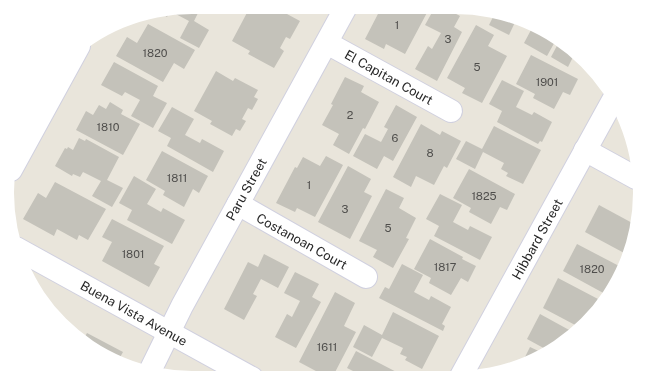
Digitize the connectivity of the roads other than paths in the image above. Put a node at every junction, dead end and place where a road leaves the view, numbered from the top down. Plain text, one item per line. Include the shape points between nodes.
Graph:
1 (342, 14) edge
2 (327, 43) junction
3 (70, 62) edge
4 (610, 105) edge
5 (451, 111) dead end
6 (585, 150) junction
7 (17, 159) edge
8 (632, 176) edge
9 (238, 204) junction
10 (24, 252) edge
11 (366, 277) dead end
12 (169, 332) junction
13 (153, 367) edge
14 (239, 371) edge
15 (465, 371) edge

1 - 2 street, Paru Street
2 - 5 street, El Capitan Court
2 - 9 street, Paru Street
3 - 7 street
4 - 6 street, Hibbard Street
6 - 8 street
6 - 15 street, Hibbard Street
9 - 11 street, Costanoan Court
9 - 12 street, Paru Street
10 - 12 street, Buena Vista Avenue
12 - 13 street, Paru Street
12 - 14 street, Buena Vista Avenue

